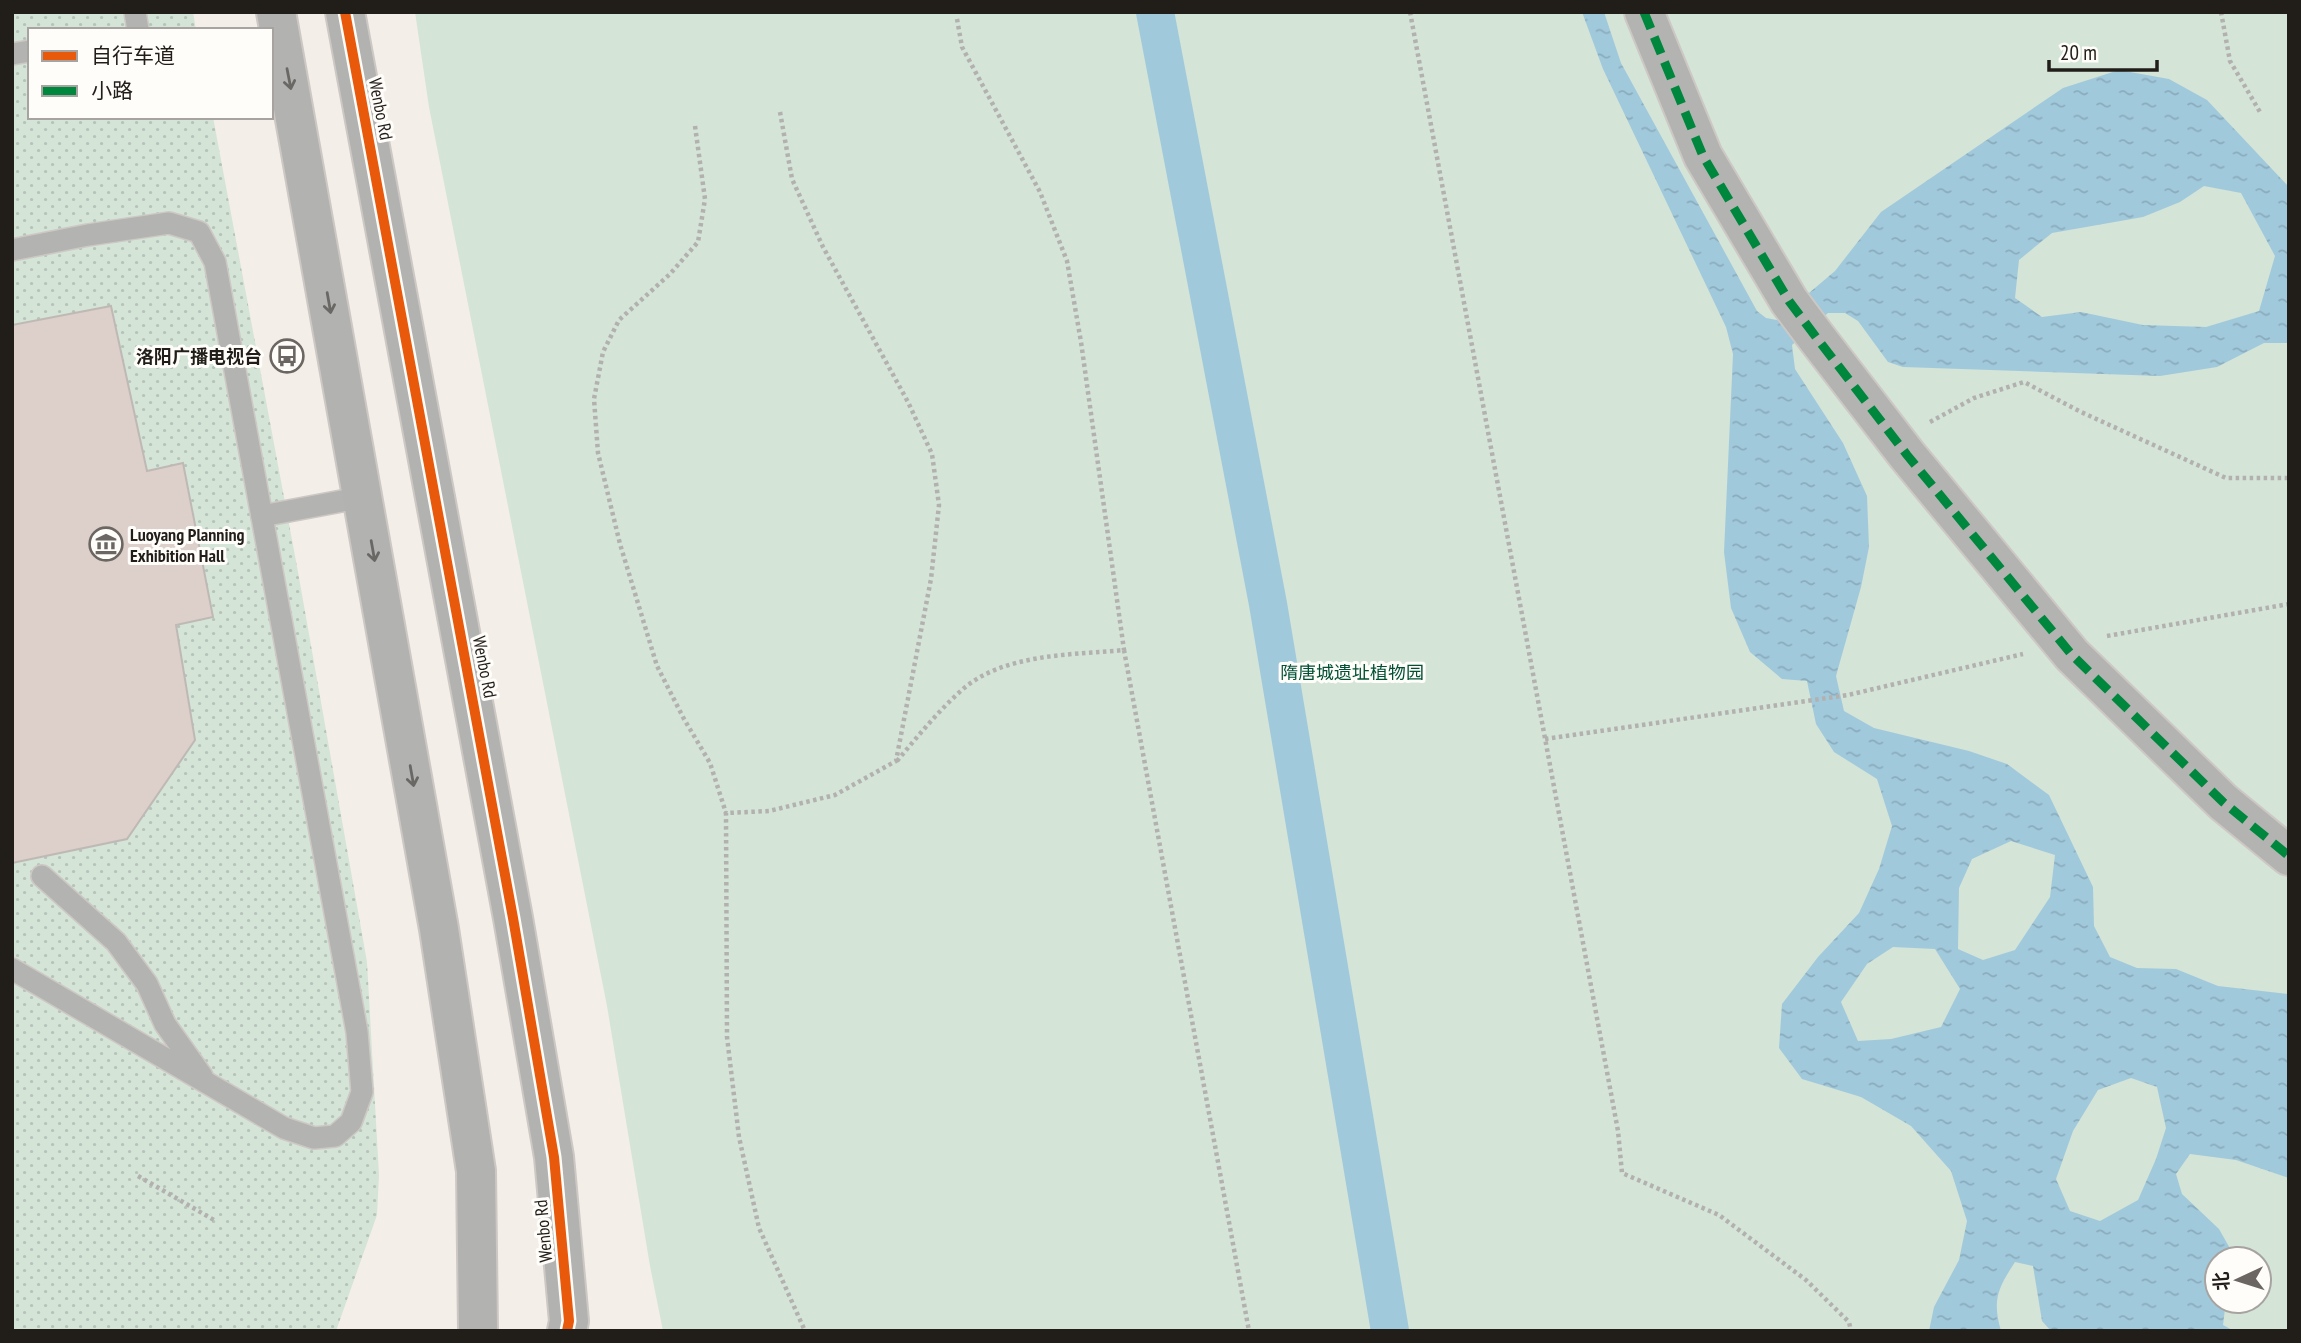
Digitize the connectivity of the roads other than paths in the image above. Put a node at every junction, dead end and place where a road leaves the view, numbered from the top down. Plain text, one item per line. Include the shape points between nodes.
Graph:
1 (276, 12) edge
2 (345, 12) edge
3 (1644, 12) edge
4 (12, 250) edge
5 (363, 497) junction
6 (262, 516) junction
7 (2289, 856) edge
8 (42, 876) dead end
9 (12, 969) edge
10 (208, 1083) junction
11 (554, 1157) junction
12 (476, 1327) edge
13 (567, 1331) edge
14 (597, 1331) edge

1 -> 5 street
2 - 11 street, Wenbo Rd
3 - 7 street via 1703,156 1789,302 1895,440 2072,655 2223,802
4 - 6 lane via 169,223 199,232 215,262
5 - 6 lane
5 -> 12 street via 439,929 476,1171
6 - 10 lane via 357,1032 362,1092 351,1122 335,1136 314,1138 284,1128
8 - 10 lane via 116,942 147,984 165,1024
9 - 10 lane
11 - 13 street, Wenbo Rd
11 - 14 street

